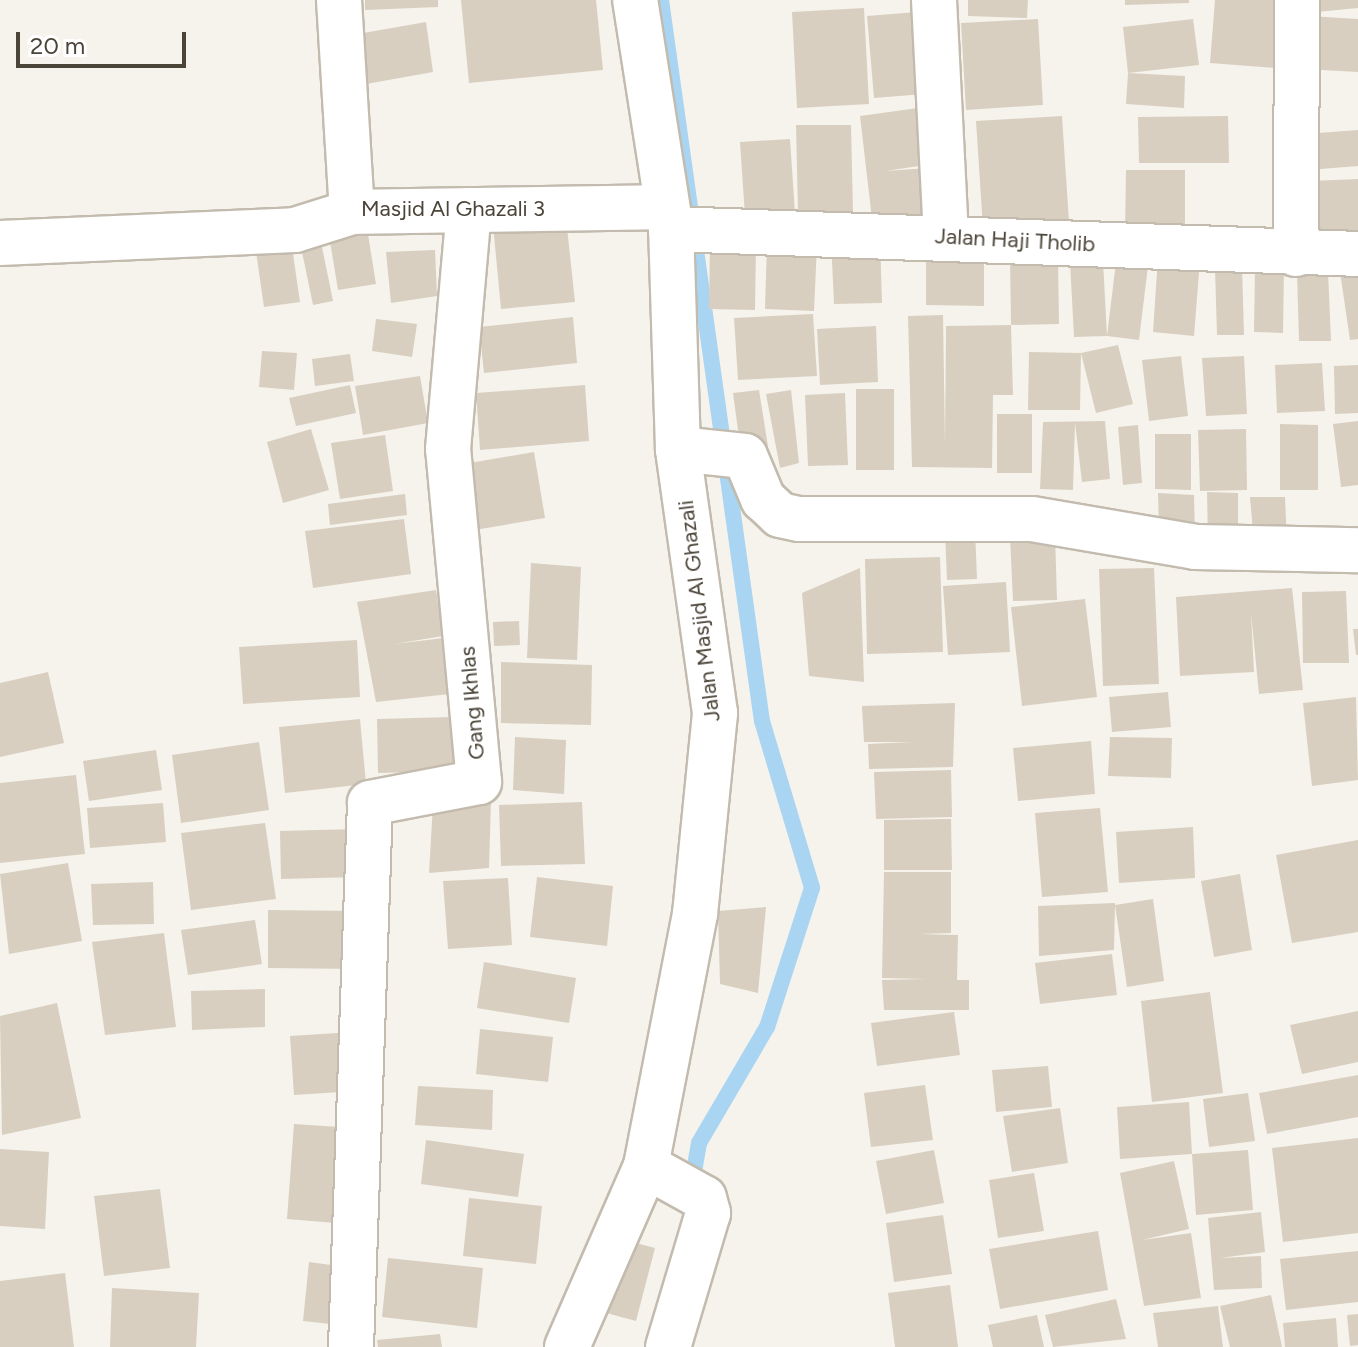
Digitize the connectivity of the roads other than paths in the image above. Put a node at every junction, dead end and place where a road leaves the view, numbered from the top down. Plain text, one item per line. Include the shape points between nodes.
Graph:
1 (339, 0) edge
2 (635, 0) edge
3 (934, 0) edge
4 (1297, 0) edge
5 (469, 210) junction
6 (352, 212) junction
7 (684, 223) junction
8 (946, 236) junction
9 (0, 243) edge
10 (1296, 254) junction
11 (1358, 254) edge
12 (690, 451) junction
13 (1358, 550) edge
14 (676, 1183) junction
15 (351, 1347) edge
16 (567, 1347) edge
17 (668, 1347) edge

1 - 6 street, Masjid Al Ghazali 3
2 - 7 street, Jalan Masjid Al Ghazali
3 - 8 street
4 - 10 street
5 - 6 street, Masjid Al Ghazali 3
5 - 7 street, Masjid Al Ghazali 3
5 - 15 street, Gang Ikhlas via 448,449 479,782 370,803
6 - 9 street via 269,233
7 - 8 street, Jalan Haji Tholib
7 - 12 street, Jalan Masjid Al Ghazali
8 - 10 street, Jalan Haji Tholib
10 - 11 street, Jalan Haji Tholib
12 - 13 street via 745,456 763,499 780,515 799,519 1032,519 1195,547
12 - 14 street, Jalan Masjid Al Ghazali via 715,713
14 - 16 street, Jalan Masjid Al Ghazali
14 - 17 street via 702,1241

